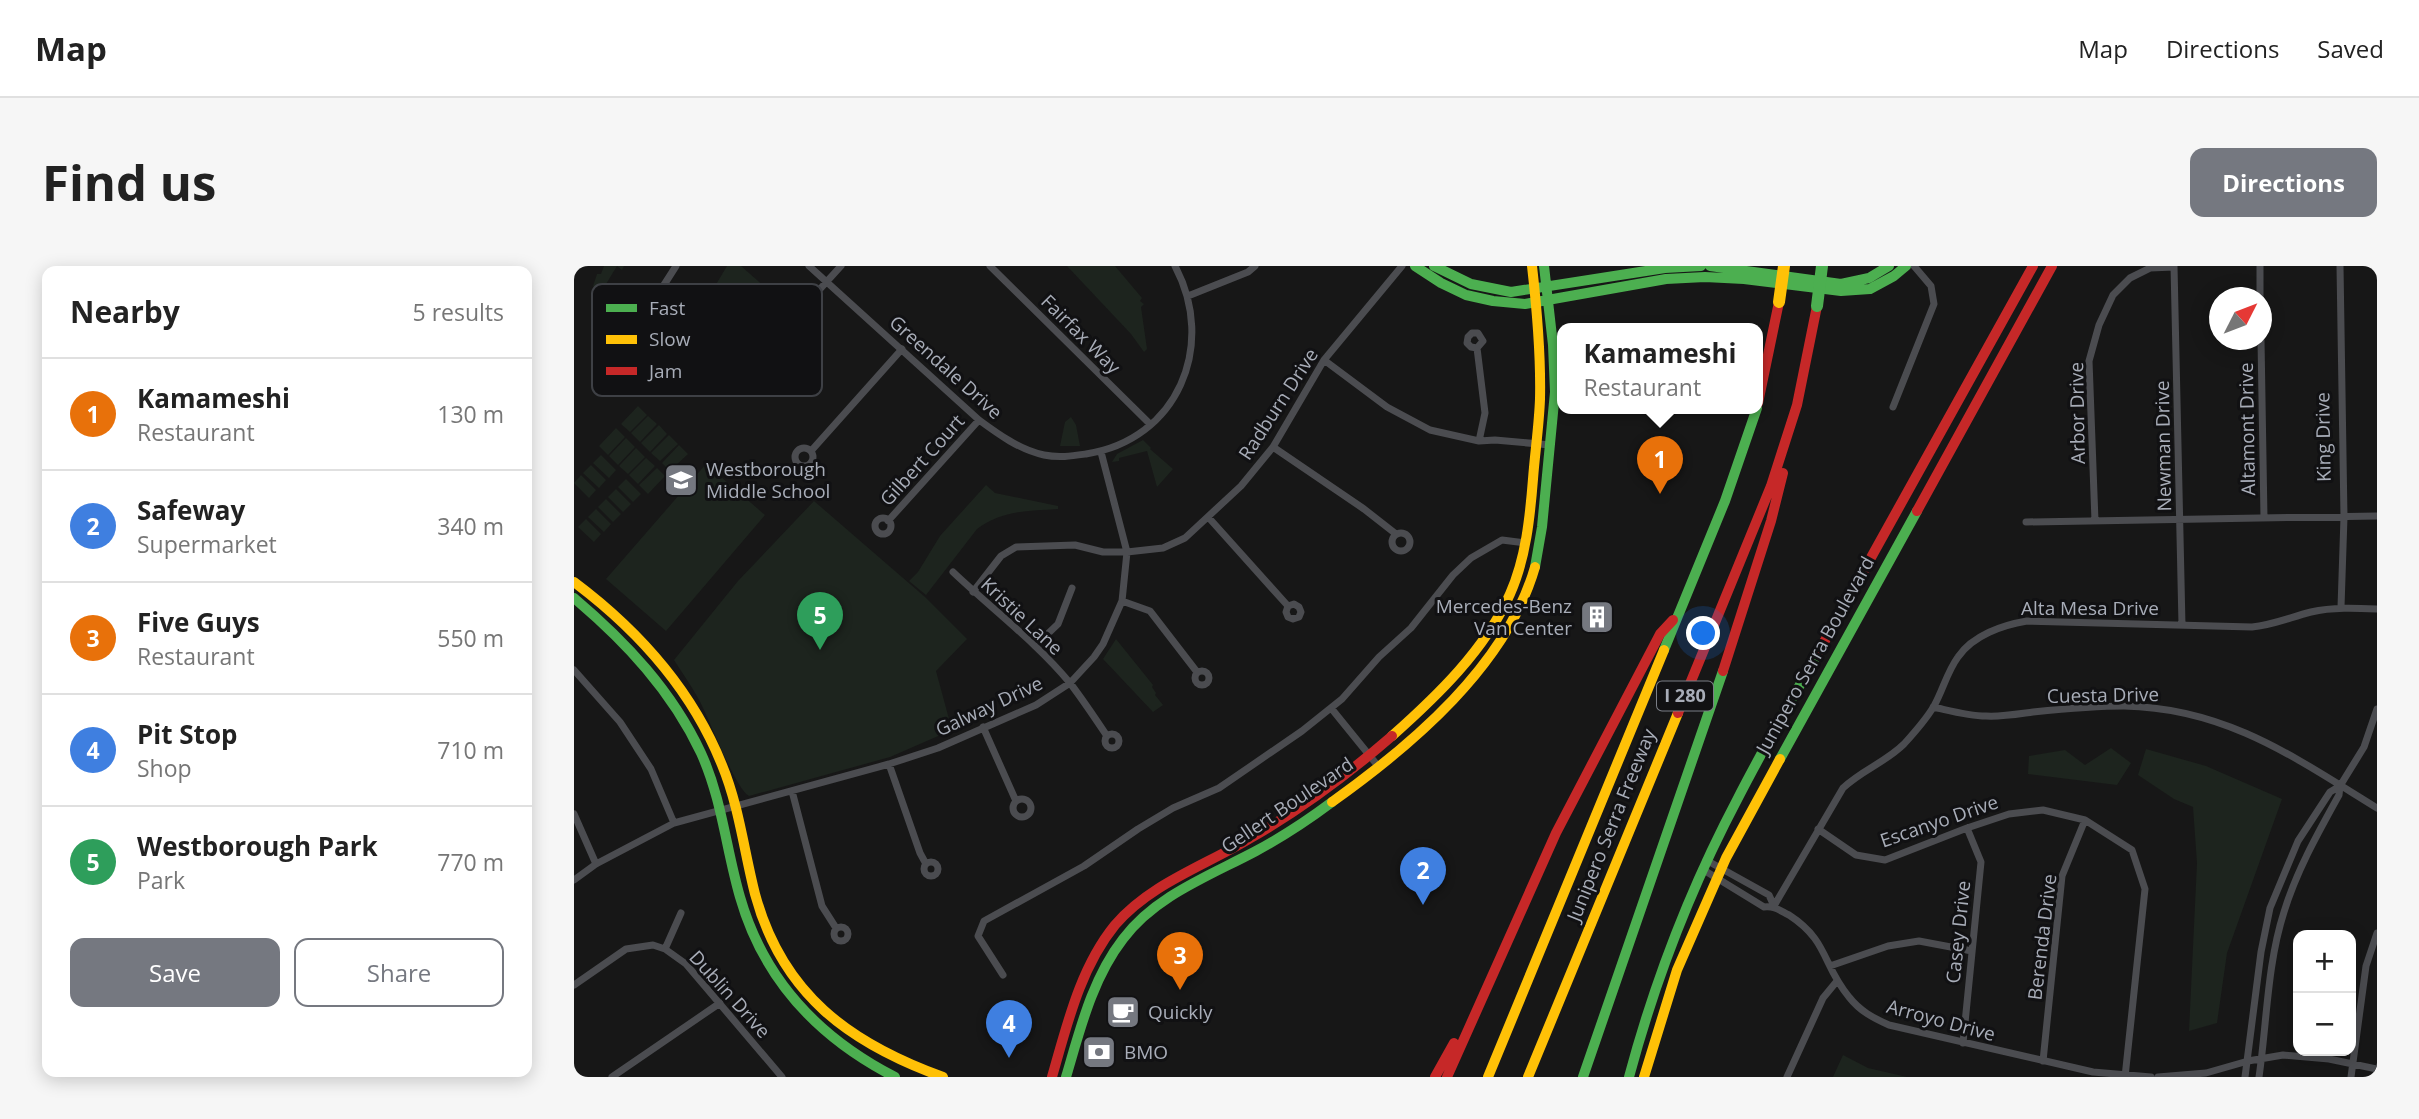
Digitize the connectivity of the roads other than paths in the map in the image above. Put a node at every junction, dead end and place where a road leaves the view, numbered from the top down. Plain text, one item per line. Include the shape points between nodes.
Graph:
1 (676, 266) edge
2 (808, 266) edge
3 (841, 266) edge
4 (990, 266) edge
5 (1175, 266) edge
6 (1255, 266) edge
7 (1402, 266) edge
8 (1415, 266) edge
9 (1434, 266) edge
10 (1532, 266) edge
11 (1544, 266) edge
12 (1701, 266) edge
13 (1710, 266) edge
14 (1784, 266) edge
15 (1822, 266) edge
16 (1889, 266) edge
17 (1906, 266) edge
18 (1914, 266) edge
19 (2033, 266) edge
20 (2052, 266) edge
21 (2174, 266) edge
22 (2260, 266) edge
23 (2340, 266) edge
24 (827, 282) junction
25 (665, 284) edge
26 (822, 287) edge
27 (2260, 287) edge
28 (1543, 291) junction
29 (1188, 296) junction
30 (1534, 302) junction
31 (1477, 348) dead end
32 (902, 349) junction
33 (2261, 350) edge
34 (1324, 360) junction
35 (1805, 373) junction
36 (1763, 378) edge
37 (1893, 407) dead end
38 (1754, 414) edge
39 (979, 420) junction
40 (1150, 424) junction
41 (1479, 441) junction
42 (1536, 444) junction
43 (1550, 445) junction
44 (1273, 447) junction
45 (811, 451) dead end
46 (1101, 452) junction
47 (2377, 516) edge
48 (1209, 517) junction
49 (2344, 517) junction
50 (2264, 518) junction
51 (2180, 520) junction
52 (888, 521) dead end
53 (2095, 521) junction
54 (2026, 522) dead end
55 (1396, 534) dead end
56 (1526, 543) junction
57 (1126, 552) junction
58 (953, 572) dead end
59 (574, 582) edge
60 (1073, 588) dead end
61 (973, 592) junction
62 (574, 598) edge
63 (1122, 601) junction
64 (1288, 606) dead end
65 (2341, 607) junction
66 (2377, 609) edge
67 (1678, 614) junction
68 (2182, 625) junction
69 (1035, 646) junction
70 (574, 670) edge
71 (1197, 673) dead end
72 (1070, 683) junction
73 (1933, 706) junction
74 (1331, 708) junction
75 (2377, 709) edge
76 (983, 727) junction
77 (1107, 736) dead end
78 (1369, 755) junction
79 (889, 764) junction
80 (1378, 766) junction
81 (2340, 786) junction
82 (792, 791) junction
83 (1016, 801) dead end
84 (735, 807) junction
85 (2377, 808) edge
86 (719, 810) junction
87 (574, 814) edge
88 (2085, 820) junction
89 (674, 823) junction
90 (1967, 828) junction
91 (1818, 829) junction
92 (596, 864) junction
93 (926, 864) dead end
94 (1704, 865) junction
95 (1718, 873) junction
96 (574, 880) edge
97 (1774, 906) junction
98 (681, 913) dead end
99 (836, 928) dead end
100 (2377, 933) edge
101 (665, 949) junction
102 (1972, 951) junction
103 (1830, 966) junction
104 (1003, 975) dead end
105 (1837, 981) junction
106 (574, 985) edge
107 (720, 1003) junction
108 (1470, 1024) junction
109 (1963, 1043) junction
110 (2262, 1058) junction
111 (2043, 1061) junction
112 (2248, 1061) junction
113 (2354, 1063) junction
114 (913, 1068) junction
115 (2377, 1069) edge
116 (612, 1077) edge
117 (781, 1077) edge
118 (894, 1077) edge
119 (943, 1077) edge
120 (1052, 1077) edge
121 (1066, 1077) edge
122 (1435, 1077) edge
123 (1447, 1077) edge
124 (1488, 1077) edge
125 (1530, 1077) edge
126 (1583, 1077) edge
127 (1629, 1077) edge
128 (1644, 1077) edge
129 (1787, 1077) edge
130 (2125, 1077) edge
131 (2151, 1077) edge
132 (2158, 1077) edge
133 (2245, 1077) edge
134 (2259, 1077) edge
135 (2351, 1077) edge

1 - 25 street
2 - 24 street, Greendale Drive
3 - 24 street
4 - 40 street, Fairfax Way
5 - 29 street, Greendale Drive
6 - 29 street
7 - 34 street, Radburn Drive
8 - 30 main road via 1466,295
9 - 28 main road via 1489,289
10 - 28 main road, Gellert Boulevard
11 - 28 main road, Gellert Boulevard
12 - 28 main road via 1665,268
13 - 16 main road via 1842,284 1869,278
14 - 36 main road, Junipero Serra Freeway / I 280, bridge
15 - 35 main road, Junipero Serra Freeway / I 280, bridge
17 - 28 main road via 1874,287 1841,291 1705,277
18 - 37 street via 1931,286 1934,304
19 - 94 main road, Junipero Serra Boulevard
20 - 95 main road, Junipero Serra Boulevard
21 - 51 street, Newman Drive
21 - 53 street, Arbor Drive via 2150,268 2130,278 2113,295 2099,325 2089,361
22 - 27 street
23 - 49 street, King Drive
24 - 26 street
24 - 32 street, Greendale Drive
28 - 30 main road, Gellert Boulevard
28 - 43 main road, Gellert Boulevard via 1553,336 1555,391
29 - 40 street, Greendale Drive via 1193,338 1186,374 1171,402
30 - 42 main road, Gellert Boulevard via 1540,365
31 - 41 street via 1485,413
32 - 39 street, Greendale Drive
32 - 45 street
33 - 50 street, Altamont Drive
34 - 41 street via 1387,407 1430,430
34 - 44 street, Radburn Drive
35 - 125 main road, Junipero Serra Freeway / I 280 via 1768,494
35 - 126 main road via 1763,545
38 - 67 main road, Junipero Serra Freeway / I 280
39 - 46 street, Greendale Drive via 1042,455
39 - 52 street, Gilbert Court
40 - 46 street, Greendale Drive
41 - 42 street
42 - 43 street
42 - 56 main road, Gellert Boulevard
43 - 80 main road, Gellert Boulevard via 1538,555 1515,616 1461,688
44 - 48 street, Radburn Drive
44 - 55 street
46 - 57 street, Galway Drive
47 - 49 street
48 - 57 street, Radburn Drive via 1174,544
48 - 64 street
49 - 50 street
49 - 65 street, King Drive
50 - 51 street
51 - 53 street
51 - 68 street, Newman Drive
53 - 54 street
56 - 74 street via 1502,541 1471,558 1411,628
56 - 78 main road, Gellert Boulevard via 1514,585 1489,633 1442,687
57 - 61 street, Radburn Drive via 1075,545 1016,547 1001,556
57 - 63 street, Galway Drive
58 - 61 street, Kristie Lane
59 - 84 main road via 633,632 684,695 714,748
60 - 69 street via 1058,624
61 - 69 street, Kristie Lane
62 - 86 main road via 623,641 667,694 701,754
63 - 71 street via 1150,611
63 - 72 street, Galway Drive via 1098,650
65 - 66 street, Alta Mesa Drive
65 - 68 street, Alta Mesa Drive via 2273,625
67 - 108 main road via 1660,634 1585,775
67 - 124 main road, Junipero Serra Freeway / I 280
68 - 73 street, Alta Mesa Drive via 2008,624 1983,635 1959,655
69 - 72 street, Kristie Lane
70 - 89 street via 620,722 651,769
72 - 76 street, Galway Drive via 1035,705
72 - 77 street, Kristie Lane
73 - 81 street, Cuesta Drive via 1988,717 2078,708 2165,709 2203,716 2249,733
73 - 91 street, Alta Mesa Drive via 1904,744 1843,788
74 - 78 street
74 - 104 street via 1219,788 1173,808 1084,866 984,921 978,936
75 - 81 street via 2364,747
76 - 79 street, Galway Drive
76 - 83 street
78 - 80 street
78 - 120 main road, Gellert Boulevard via 1281,820 1164,884 1129,910 1088,968
79 - 82 street, Galway Drive
79 - 93 street
80 - 121 main road, Gellert Boulevard via 1287,833 1170,897 1139,921 1097,982
81 - 85 street, Cuesta Drive
81 - 110 street via 2283,914
81 - 112 street via 2330,792 2298,841 2270,908
82 - 84 street, Galway Drive
82 - 99 street via 822,906
84 - 86 street, Galway Drive
84 - 114 main road via 761,914 790,971 817,1006 849,1034
86 - 89 street, Galway Drive
86 - 118 main road via 747,920 778,980 840,1045
87 - 92 street
88 - 90 street, Escanyo Drive via 2043,810 2009,814
88 - 111 street, Berenda Drive via 2062,876
88 - 130 street, Escanyo Drive via 2132,850 2145,889
89 - 92 street, Galway Drive
90 - 91 street, Escanyo Drive via 1885,860 1856,855
90 - 102 street, Casey Drive via 1981,862
91 - 97 street, Alta Mesa Drive
92 - 96 street, Galway Drive
94 - 95 street, Arroyo Drive
94 - 127 main road, Junipero Serra Boulevard via 1662,966
95 - 97 street, Arroyo Drive via 1764,906
95 - 97 street, Arroyo Drive via 1769,895
95 - 128 main road, Junipero Serra Boulevard via 1675,978
97 - 103 street, Arroyo Drive via 1813,934
98 - 101 street
100 - 113 street via 2366,966
101 - 106 street, Dublin Drive via 653,945 626,949
101 - 107 street, Dublin Drive via 686,964
102 - 103 street via 1919,941 1888,946
102 - 109 street, Casey Drive
103 - 105 street, Arroyo Drive
105 - 109 street, Arroyo Drive via 1873,1018
105 - 129 street via 1823,998
107 - 116 street
107 - 117 street, Dublin Drive
108 - 122 main road via 1460,1031
108 - 123 main road
109 - 111 street, Arroyo Drive
110 - 112 street
110 - 113 street via 2307,1056
110 - 134 street
111 - 130 street, Arroyo Drive
112 - 132 street via 2206,1073
112 - 133 street
113 - 115 street
113 - 135 street
114 - 118 main road via 902,1068
114 - 119 main road
130 - 131 street, Arroyo Drive

